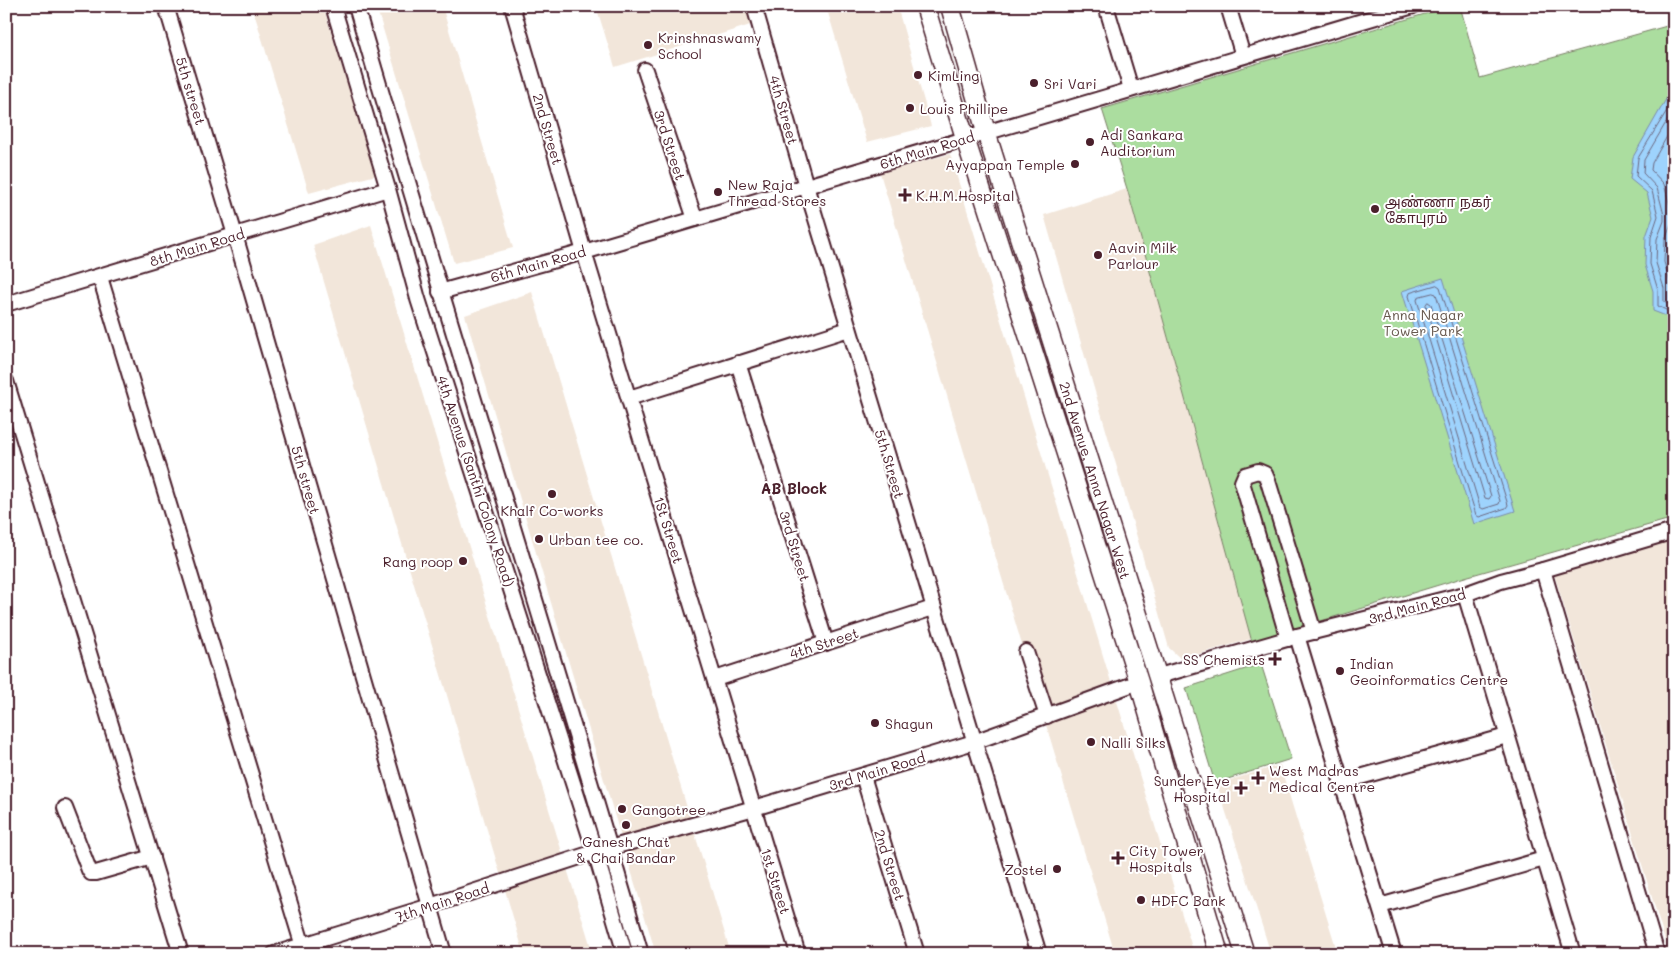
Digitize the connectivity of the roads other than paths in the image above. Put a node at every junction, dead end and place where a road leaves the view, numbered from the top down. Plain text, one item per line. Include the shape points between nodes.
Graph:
1 (166, 6) edge
2 (333, 6) edge
3 (356, 6) edge
4 (512, 6) edge
5 (754, 6) edge
6 (925, 6) edge
7 (950, 6) edge
8 (1106, 6) edge
9 (1228, 6) edge
10 (1413, 6) edge
11 (1371, 12) edge
12 (1243, 56) junction
13 (645, 70) dead end
14 (1131, 90) junction
15 (986, 132) junction
16 (965, 138) junction
17 (806, 186) junction
18 (388, 189) junction
19 (695, 219) junction
20 (235, 235) junction
21 (584, 252) junction
22 (100, 277) junction
23 (440, 292) junction
24 (6, 304) edge
25 (849, 328) junction
26 (738, 363) junction
27 (6, 381) edge
28 (629, 398) junction
29 (1674, 531) edge
30 (1543, 570) junction
31 (1465, 594) junction
32 (933, 608) junction
33 (1314, 632) junction
34 (1293, 638) junction
35 (826, 643) junction
36 (1026, 652) dead end
37 (1159, 676) junction
38 (715, 678) junction
39 (1139, 682) junction
40 (1047, 716) junction
41 (1507, 736) junction
42 (974, 742) junction
43 (863, 776) junction
44 (1342, 782) junction
45 (65, 808) dead end
46 (754, 808) junction
47 (610, 847) junction
48 (595, 852) junction
49 (152, 857) junction
50 (1544, 859) junction
51 (430, 906) junction
52 (1380, 906) junction
53 (304, 950) edge
54 (181, 954) edge
55 (274, 954) edge
56 (444, 954) edge
57 (625, 954) edge
58 (641, 954) edge
59 (798, 954) edge
60 (917, 954) edge
61 (1039, 954) edge
62 (1219, 954) edge
63 (1245, 954) edge
64 (1394, 954) edge
65 (1573, 954) edge
66 (1657, 954) edge

1 - 20 street, 5th street
2 - 18 street, 4th Avenue (Santhi Colony Road)
3 - 23 street, 4th Avenue (Santhi Colony Road)
4 - 21 street, 2nd Street
5 - 17 street, 4th Street
6 - 16 main road, 2nd Avenue, Anna Nagar West
7 - 15 main road, 2nd Avenue, Anna Nagar West
8 - 14 street
9 - 12 street
10 - 11 street, 6th Main Road
11 - 12 street, 6th Main Road
12 - 14 street, 6th Main Road
13 - 19 street, 3rd Street
14 - 15 street, 6th Main Road
15 - 16 street, 6th Main Road
15 - 37 main road, 2nd Avenue, Anna Nagar West
16 - 17 street, 6th Main Road
16 - 39 main road, 2nd Avenue, Anna Nagar West
17 - 19 street, 6th Main Road
17 - 25 street, 5th Street
18 - 20 street, 8th Main Road
18 - 48 street, 4th Avenue (Santhi Colony Road) via 418,299
19 - 21 street, 6th Main Road
20 - 22 street, 8th Main Road
20 - 51 street, 5th street
21 - 23 street, 6th Main Road
21 - 28 street, 1St Street
22 - 24 street, 8th Main Road
22 - 53 street
23 - 47 street, 4th Avenue (Santhi Colony Road)
25 - 26 street
25 - 32 street, 5th Street
26 - 28 street
26 - 35 street, 3rd Street
27 - 49 street
28 - 38 street, 1St Street
29 - 30 street, 3rd Main Road
30 - 31 street, 3rd Main Road
30 - 66 street
31 - 33 street, 3rd Main Road
31 - 41 street
32 - 35 street, 4th Street
32 - 42 street, 5th Street
33 - 34 street, 3rd Main Road
33 - 34 street via 1268,481 1265,474 1258,471 1245,475 1242,482
34 - 37 street, 3rd Main Road
34 - 44 street
35 - 38 street, 4th Street
36 - 40 street
37 - 63 main road, 2nd Avenue, Anna Nagar West
38 - 46 street, 1St Street
39 - 40 street, 3rd Main Road
39 - 62 main road, 2nd Avenue, Anna Nagar West
40 - 42 street, 3rd Main Road
41 - 44 street
41 - 50 street
42 - 43 street, 3rd Main Road
42 - 61 street
43 - 46 street, 3rd Main Road
43 - 60 street, 2nd Street
44 - 52 street
45 - 49 street via 91,873
46 - 47 street, 3rd Main Road
46 - 59 street, 1st Street
47 - 48 street, 7th Main Road
47 - 58 street, 4th Avenue (Santhi Colony Road)
48 - 51 street, 7th Main Road
48 - 57 street, 4th Avenue (Santhi Colony Road)
49 - 54 street
50 - 52 street
50 - 65 street
51 - 53 street, 7th Main Road
51 - 56 street, 5th street
52 - 64 street
53 - 55 street, 7th Main Road

